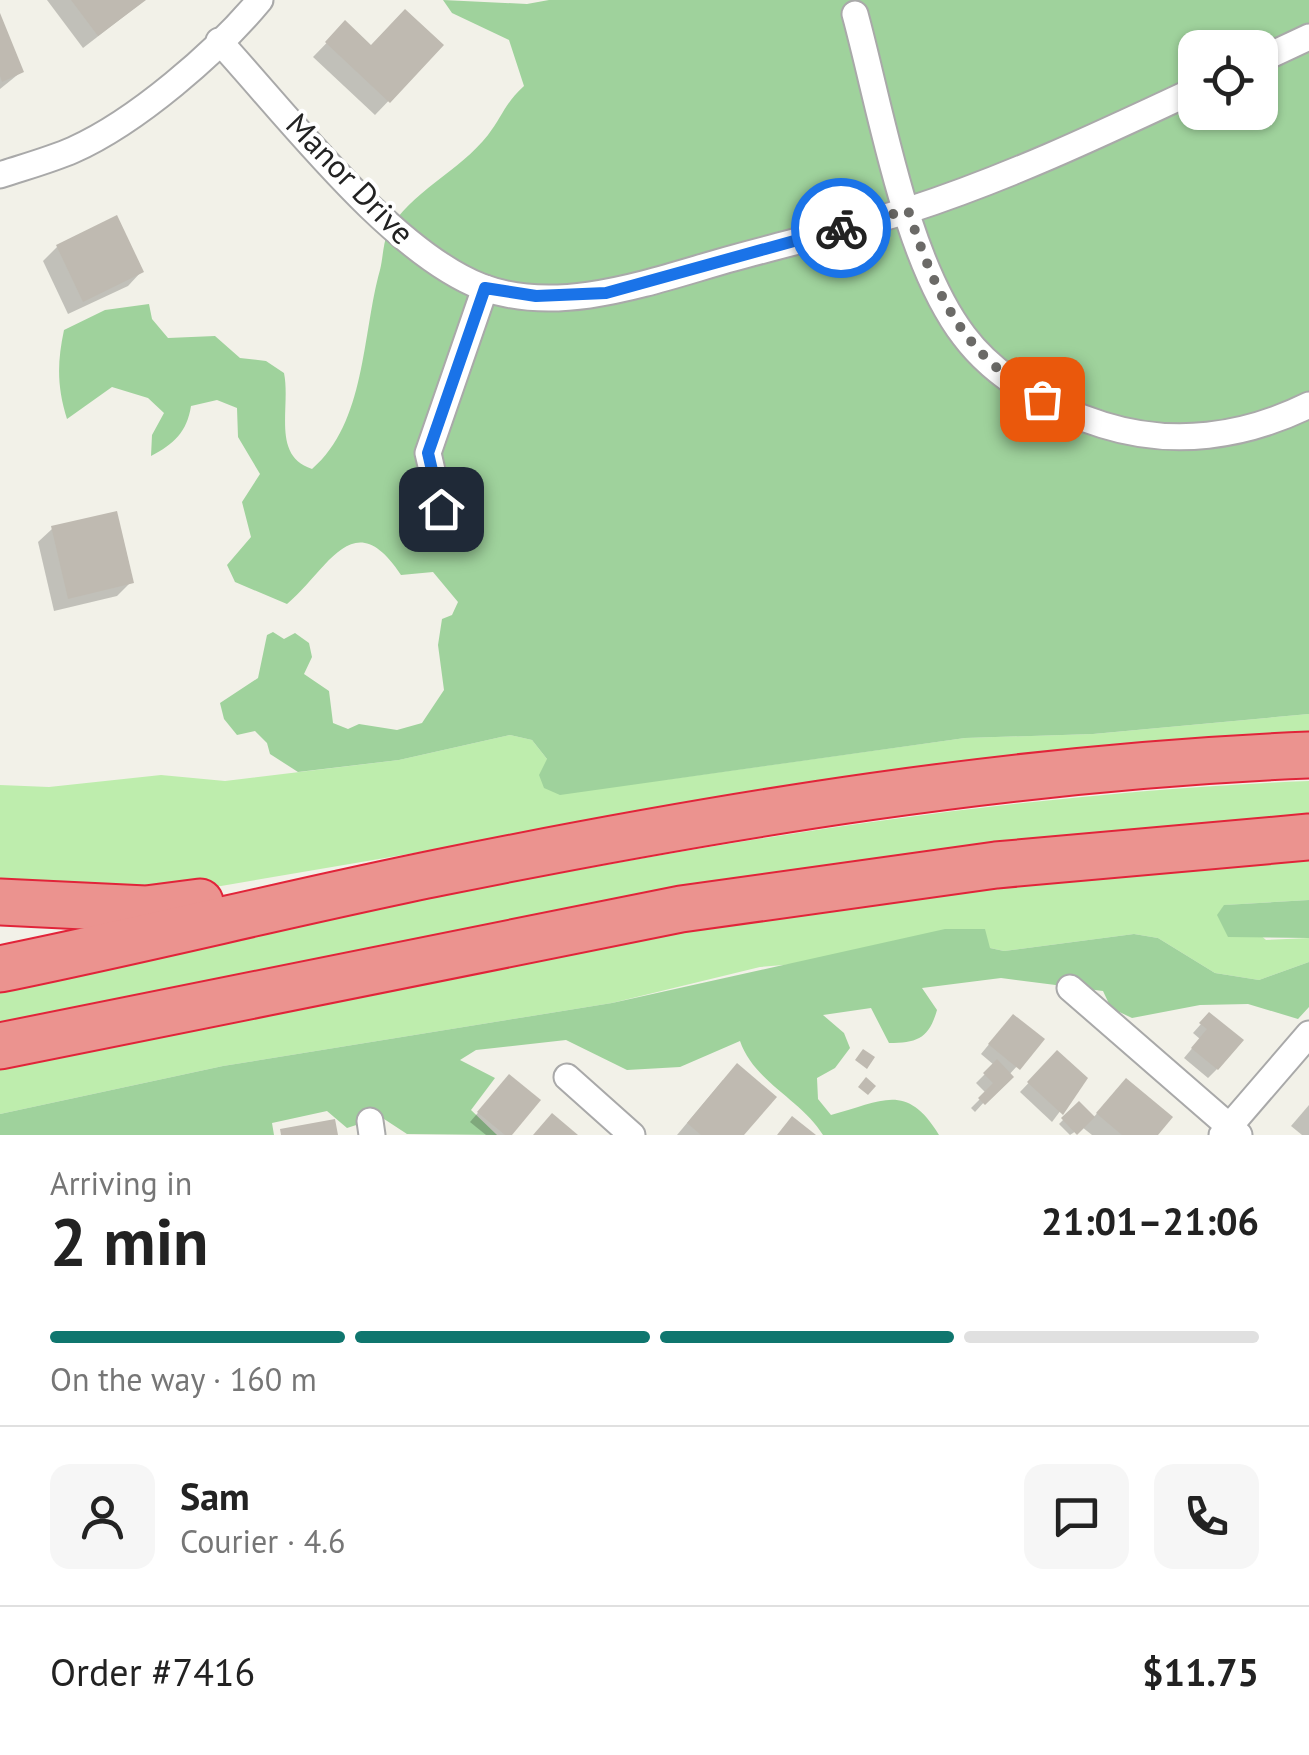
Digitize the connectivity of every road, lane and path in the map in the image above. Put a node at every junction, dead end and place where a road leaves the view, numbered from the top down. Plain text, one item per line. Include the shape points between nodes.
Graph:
1 (260, 0) edge
2 (855, 14) dead end
3 (1309, 37) edge
4 (219, 41) junction
5 (1278, 52) edge
6 (1178, 98) edge
7 (0, 175) edge
8 (908, 210) junction
9 (485, 288) junction
10 (1309, 406) edge
11 (441, 509) dead end
12 (1309, 755) edge
13 (1309, 837) edge
14 (440, 872) junction
15 (0, 902) edge
16 (0, 969) edge
17 (1070, 988) dead end
18 (1309, 1034) edge
19 (0, 1046) edge
20 (567, 1077) dead end
21 (1230, 1132) edge
22 (632, 1135) edge

1 - 4 street
2 - 8 street
3 - 5 street
4 - 7 street via 136,111 76,149
4 - 9 street, Manor Drive via 400,236 437,265
6 - 8 street, Manor Drive via 1056,155
8 - 9 street, Manor Drive via 606,293 536,296
8 - 10 street via 932,283 965,338 1010,381 1074,416 1136,435 1208,437 1271,424
9 - 11 street via 428,453
12 - 14 highway via 944,786 749,814
13 - 19 highway via 996,865 700,906
14 - 15 highway via 146,909
14 - 16 highway
17 - 21 street
18 - 21 street
20 - 22 street

